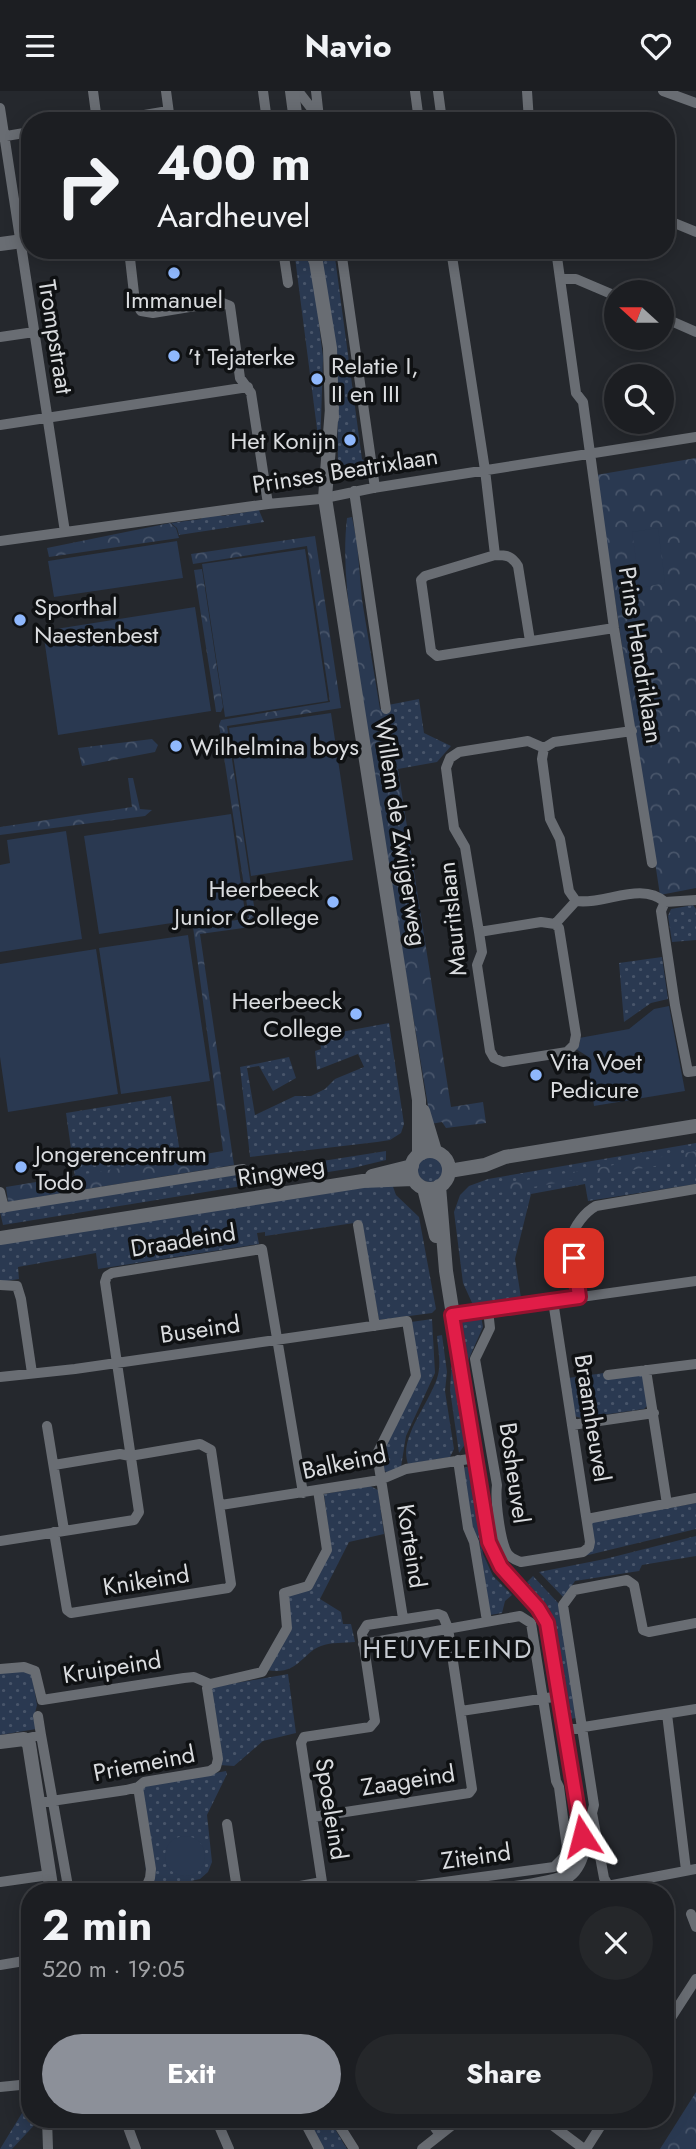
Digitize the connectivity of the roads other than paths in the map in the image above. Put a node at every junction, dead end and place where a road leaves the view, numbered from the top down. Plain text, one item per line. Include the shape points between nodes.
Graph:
1 (93, 91) edge
2 (166, 91) edge
3 (263, 91) edge
4 (292, 91) edge
5 (298, 91) edge
6 (316, 91) edge
7 (415, 91) edge
8 (438, 91) edge
9 (527, 91) edge
10 (663, 91) edge
11 (696, 103) edge
12 (0, 108) edge
13 (96, 112) edge
14 (169, 112) edge
15 (266, 112) edge
16 (295, 112) edge
17 (314, 112) edge
18 (318, 112) edge
19 (418, 112) edge
20 (441, 112) edge
21 (528, 112) edge
22 (21, 133) edge
23 (2, 136) edge
24 (675, 223) edge
25 (21, 227) edge
26 (696, 232) edge
27 (21, 241) edge
28 (0, 244) edge
29 (26, 259) edge
30 (130, 259) edge
31 (284, 259) edge
32 (316, 259) edge
33 (342, 259) edge
34 (452, 259) edge
35 (557, 259) edge
36 (560, 279) junction
37 (288, 283) dead end
38 (604, 291) edge
39 (674, 322) edge
40 (34, 332) junction
41 (696, 332) edge
42 (0, 337) edge
43 (248, 387) junction
44 (48, 418) junction
45 (0, 425) edge
46 (696, 437) edge
47 (591, 454) junction
48 (485, 470) junction
49 (375, 488) junction
50 (354, 491) junction
51 (329, 497) junction
52 (268, 503) junction
53 (65, 532) junction
54 (0, 541) edge
55 (495, 555) junction
56 (614, 628) junction
57 (530, 641) junction
58 (386, 709) dead end
59 (632, 731) junction
60 (544, 748) junction
61 (652, 863) dead end
62 (661, 899) junction
63 (696, 900) edge
64 (576, 901) junction
65 (555, 924) junction
66 (479, 932) junction
67 (696, 1071) edge
68 (419, 1100) junction
69 (696, 1126) edge
70 (443, 1160) junction
71 (243, 1169) dead end
72 (421, 1175) junction
73 (696, 1189) edge
74 (0, 1192) edge
75 (2, 1208) edge
76 (358, 1225) dead end
77 (0, 1238) edge
78 (696, 1281) edge
79 (0, 1285) edge
80 (579, 1297) junction
81 (553, 1301) junction
82 (488, 1310) junction
83 (452, 1315) junction
84 (407, 1321) joint
85 (374, 1326) junction
86 (279, 1339) junction
87 (117, 1363) junction
88 (696, 1364) edge
89 (646, 1370) junction
90 (32, 1373) junction
91 (608, 1375) dead end
92 (0, 1377) edge
93 (654, 1413) junction
94 (572, 1425) junction
95 (47, 1426) dead end
96 (130, 1456) junction
97 (475, 1458) junction
98 (458, 1460) junction
99 (54, 1465) junction
100 (380, 1480) junction
101 (318, 1490) junction
102 (303, 1493) junction
103 (696, 1499) edge
104 (667, 1504) junction
105 (221, 1505) junction
106 (587, 1519) junction
107 (59, 1531) junction
108 (0, 1541) edge
109 (590, 1542) joint
110 (403, 1618) junction
111 (487, 1621) junction
112 (696, 1623) edge
113 (448, 1628) junction
114 (362, 1639) junction
115 (0, 1669) edge
116 (210, 1684) junction
117 (560, 1696) junction
118 (542, 1699) junction
119 (696, 1709) edge
120 (461, 1711) junction
121 (667, 1714) junction
122 (38, 1716) dead end
123 (582, 1728) junction
124 (565, 1730) junction
125 (41, 1735) junction
126 (23, 1739) junction
127 (0, 1742) edge
128 (138, 1787) junction
129 (45, 1802) junction
130 (313, 1817) junction
131 (227, 1824) dead end
132 (691, 1870) edge
133 (49, 1875) junction
134 (0, 1882) edge
135 (50, 1883) edge
136 (67, 1883) edge
137 (148, 1883) edge
138 (235, 1883) edge
139 (322, 1883) edge
140 (466, 1883) edge
141 (547, 1883) edge
142 (606, 1883) edge
143 (628, 1883) edge
144 (691, 1915) dead end
145 (696, 1927) edge
146 (21, 1962) edge
147 (0, 1965) edge
148 (696, 1979) edge
149 (674, 2006) edge
150 (21, 2085) edge
151 (0, 2087) edge
152 (47, 2128) edge
153 (128, 2128) edge
154 (220, 2128) edge
155 (307, 2128) edge
156 (341, 2128) edge
157 (435, 2128) edge
158 (449, 2128) edge
159 (556, 2128) edge
160 (599, 2128) edge
161 (440, 2135) junction
162 (315, 2147) edge
163 (429, 2147) edge
164 (48, 2149) edge
165 (136, 2149) edge
166 (229, 2149) edge
167 (354, 2149) edge
168 (585, 2149) edge

1 - 13 street
2 - 14 street
3 - 15 street
4 - 16 main road
5 - 17 street
6 - 18 street
7 - 19 street
8 - 20 street
9 - 21 street
10 - 11 street
12 - 23 street, Trompstraat
22 - 23 street
23 - 25 street, Trompstraat
24 - 26 street
27 - 28 main road
29 - 40 street, Trompstraat
30 - 43 street via 135,302 141,311 220,302 230,306 240,378
31 - 37 street
32 - 51 main road, Willem de Zwijgerweg via 330,348
33 - 49 street
34 - 48 street
35 - 36 street, Prins Hendriklaan
36 - 38 street via 576,279
36 - 47 street, Prins Hendriklaan via 576,393 583,402
39 - 41 street
40 - 42 street
40 - 44 street, Trompstraat
43 - 44 street
43 - 52 street
44 - 45 street
44 - 53 street, Trompstraat
46 - 47 street, Prinses Beatrixlaan
47 - 48 street, Prinses Beatrixlaan
47 - 56 street, Prins Hendriklaan
48 - 49 street, Prinses Beatrixlaan
48 - 55 street
49 - 50 street, Prinses Beatrixlaan
50 - 51 street, Prinses Beatrixlaan
50 - 58 street, Willem de Zwijgerweg
51 - 52 street, Prinses Beatrixlaan
51 - 68 main road, Willem de Zwijgerweg via 331,545
52 - 53 street, Prinses Beatrixlaan
53 - 54 street, Prinses Beatrixlaan
55 - 57 street via 506,555 518,566
55 - 57 street via 421,580 431,651 437,656
56 - 57 street
56 - 59 street, Prins Hendriklaan
59 - 60 street, Mauritslaan via 554,742
59 - 61 street, Prins Hendriklaan
60 - 64 street via 550,819 560,839 569,891
60 - 66 street, Mauritslaan via 528,741 459,752 446,768 454,828 465,847
62 - 63 street
62 - 64 street via 643,893
62 - 67 street via 688,1072
64 - 65 street
65 - 66 street
65 - 66 street, Mauritslaan via 575,1045 567,1052 503,1062 490,1051 477,965
68 - 70 main road, Willem de Zwijgerweg
68 - 72 main road, Willem de Zwijgerweg
69 - 70 main road via 505,1157
70 - 72 main road, Ringweg via 428,1151
70 - 72 main road via 447,1178
71 - 75 street
72 - 77 main road, Ringweg via 377,1174 363,1181
72 - 83 main road via 446,1271
73 - 80 street via 588,1210 571,1239
74 - 75 street
76 - 85 street
78 - 80 street
79 - 90 street via 17,1286
80 - 81 street
81 - 82 street
81 - 94 street, Braamheuvel
82 - 83 street
82 - 109 street, Bosheuvel via 490,1328 475,1359 507,1553 521,1562 583,1552
83 - 97 main road
84 - 85 street, Buseind
84 - 100 street, Korteind via 416,1376 377,1454
85 - 86 street, Buseind
86 - 87 street, Buseind
86 - 87 street, Draadeind via 262,1249 107,1276
86 - 102 street
87 - 90 street, Buseind
87 - 96 street
88 - 89 street
89 - 91 street
89 - 93 street
90 - 92 street, Buseind
93 - 94 street
93 - 104 street
94 - 106 street, Braamheuvel
95 - 99 street
96 - 99 street
96 - 105 street via 206,1446 211,1450
96 - 107 street via 139,1512 134,1520
97 - 98 street, Balkeind
97 - 117 main road via 489,1542 501,1567 547,1623
98 - 100 street, Balkeind via 406,1469
98 - 111 street
99 - 107 street
100 - 101 street, Balkeind
100 - 110 street, Korteind
101 - 102 street, Balkeind
101 - 116 street via 327,1550 309,1586 284,1593 287,1628 262,1672
102 - 105 street, Balkeind
103 - 104 street
104 - 106 street
105 - 107 street, Knikeind via 231,1570 228,1588 71,1613
106 - 109 street, Braamheuvel
107 - 108 street
110 - 113 street via 438,1614
110 - 114 street via 367,1625
111 - 113 street
111 - 118 street via 520,1616 531,1623
112 - 123 street via 643,1630 634,1584 626,1580 573,1590 563,1605
113 - 114 street
113 - 120 street
114 - 130 street, Spoeleind via 374,1721 370,1727 304,1738 301,1744
115 - 116 street, Kruipeind via 35,1671 42,1700 194,1677
116 - 128 street, Priemeind via 216,1767
117 - 118 street
117 - 124 main road
118 - 120 street
118 - 140 street, Ziteind via 559,1787 565,1856 554,1867
119 - 121 street
120 - 130 street, Zaageind via 469,1793
121 - 123 street
121 - 132 street
122 - 125 street
123 - 124 street
123 - 142 street
124 - 141 main road via 583,1851 570,1874
125 - 126 street
125 - 129 street
126 - 127 main road
126 - 129 main road via 29,1744
128 - 129 street, Priemeind
128 - 137 street via 152,1869
129 - 133 main road
129 - 136 street
130 - 139 street, Spoeleind
131 - 138 street
132 - 143 street
133 - 134 street
133 - 135 main road
144 - 145 street
146 - 147 street
148 - 149 street
150 - 151 street
152 - 164 street
153 - 165 street
154 - 166 street
155 - 162 street
156 - 167 street
157 - 161 street
158 - 161 street
159 - 168 street
160 - 168 street
161 - 163 street

